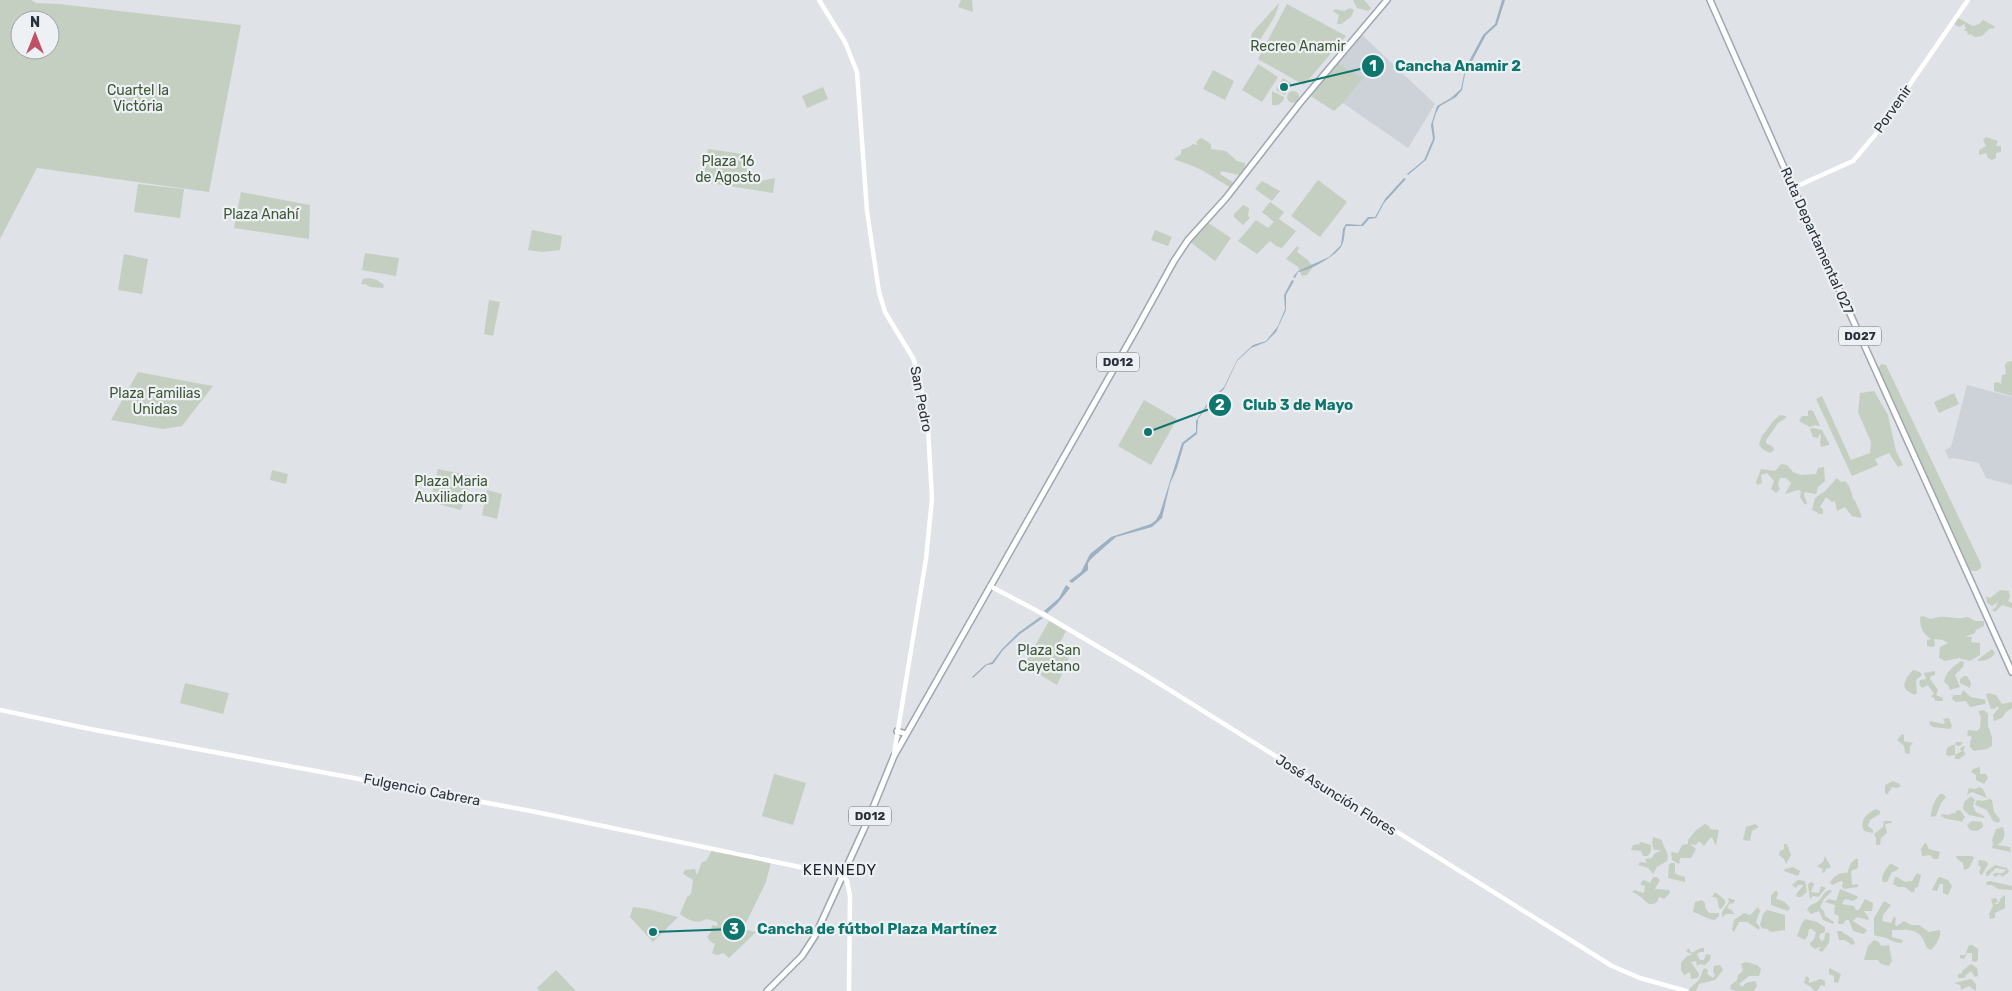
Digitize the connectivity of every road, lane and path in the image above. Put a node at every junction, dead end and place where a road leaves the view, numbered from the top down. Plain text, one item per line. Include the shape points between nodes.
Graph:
1 (819, 0) edge
2 (1387, 0) edge
3 (1710, 0) edge
4 (1968, 0) edge
5 (1793, 188) junction
6 (990, 586) junction
7 (2012, 672) edge
8 (0, 710) edge
9 (897, 730) junction
10 (906, 734) junction
11 (894, 756) junction
12 (843, 876) junction
13 (767, 991) edge
14 (849, 991) edge
15 (1686, 991) edge

1 - 9 main road, San Pedro via 855,63 868,219 879,292 885,312 919,376 928,428 932,507 913,648
2 - 6 main road, D012 via 1300,103 1226,198 1184,244
3 - 5 main road, Ruta Departamental 027 / D027
4 - 5 main road, Porvenir via 1875,135 1853,161
5 - 7 main road, Ruta Departamental 027 / D027
6 - 10 main road, D012
6 - 15 main road, José Asunción Flores via 1144,674 1612,966
8 - 12 main road, Fulgencio Cabrera via 522,809
9 - 10 main road
9 - 11 main road, San Pedro
10 - 11 main road, D012
11 - 12 main road, D012
12 - 13 main road, D012 via 808,948
12 - 14 main road via 849,887 850,906

